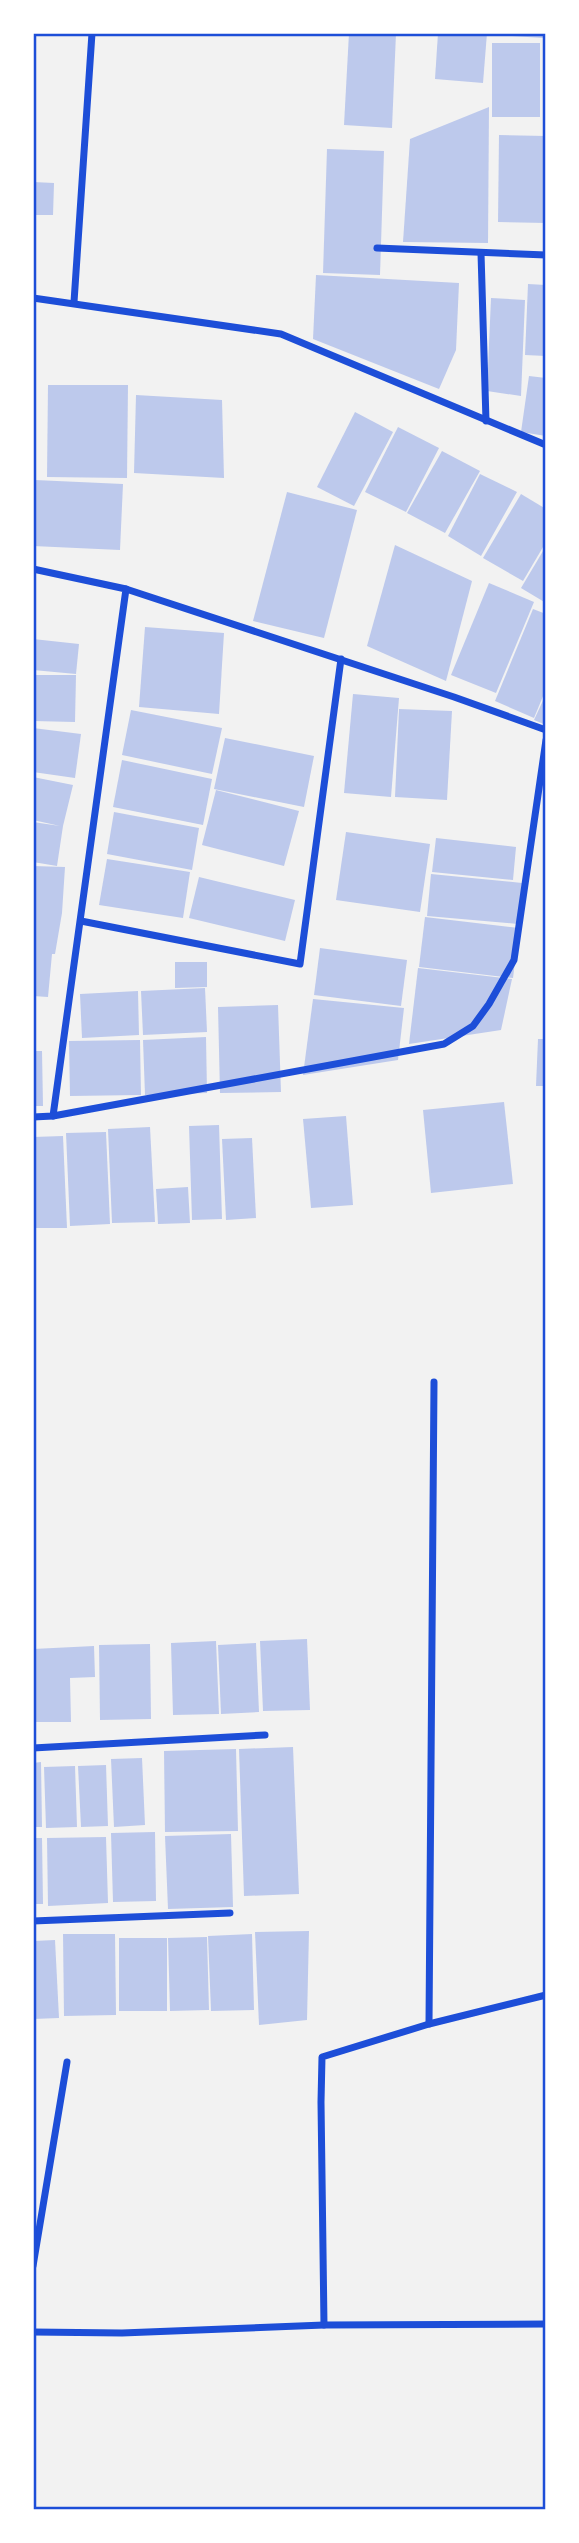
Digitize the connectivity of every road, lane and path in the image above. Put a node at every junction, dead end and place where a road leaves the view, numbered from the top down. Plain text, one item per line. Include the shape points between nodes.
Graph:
1 (92, 33) edge
2 (377, 248) dead end
3 (481, 253) junction
4 (546, 255) edge
5 (33, 298) edge
6 (74, 302) junction
7 (486, 421) junction
8 (546, 445) edge
9 (33, 569) edge
10 (126, 589) junction
11 (341, 659) junction
12 (546, 730) edge
13 (546, 740) edge
14 (81, 921) junction
15 (53, 1116) junction
16 (33, 1117) edge
17 (434, 1382) dead end
18 (265, 1735) dead end
19 (33, 1748) edge
20 (230, 1913) dead end
21 (33, 1921) edge
22 (546, 1995) edge
23 (429, 2024) junction
24 (67, 2062) dead end
25 (33, 2266) edge
26 (546, 2324) edge
27 (324, 2325) junction
28 (33, 2332) edge

1 - 6 street
2 - 3 street
3 - 4 street
3 - 7 street
5 - 6 street
6 - 7 street via 281,334
7 - 8 street
9 - 10 street
10 - 11 street
10 - 14 street
11 - 12 street
11 - 14 street via 300,964
13 - 15 street via 514,960 473,1026 444,1044
14 - 15 street
15 - 16 street
17 - 23 street
18 - 19 street
20 - 21 street
22 - 23 street
23 - 27 street via 322,2057
24 - 25 street
26 - 27 street
27 - 28 street

